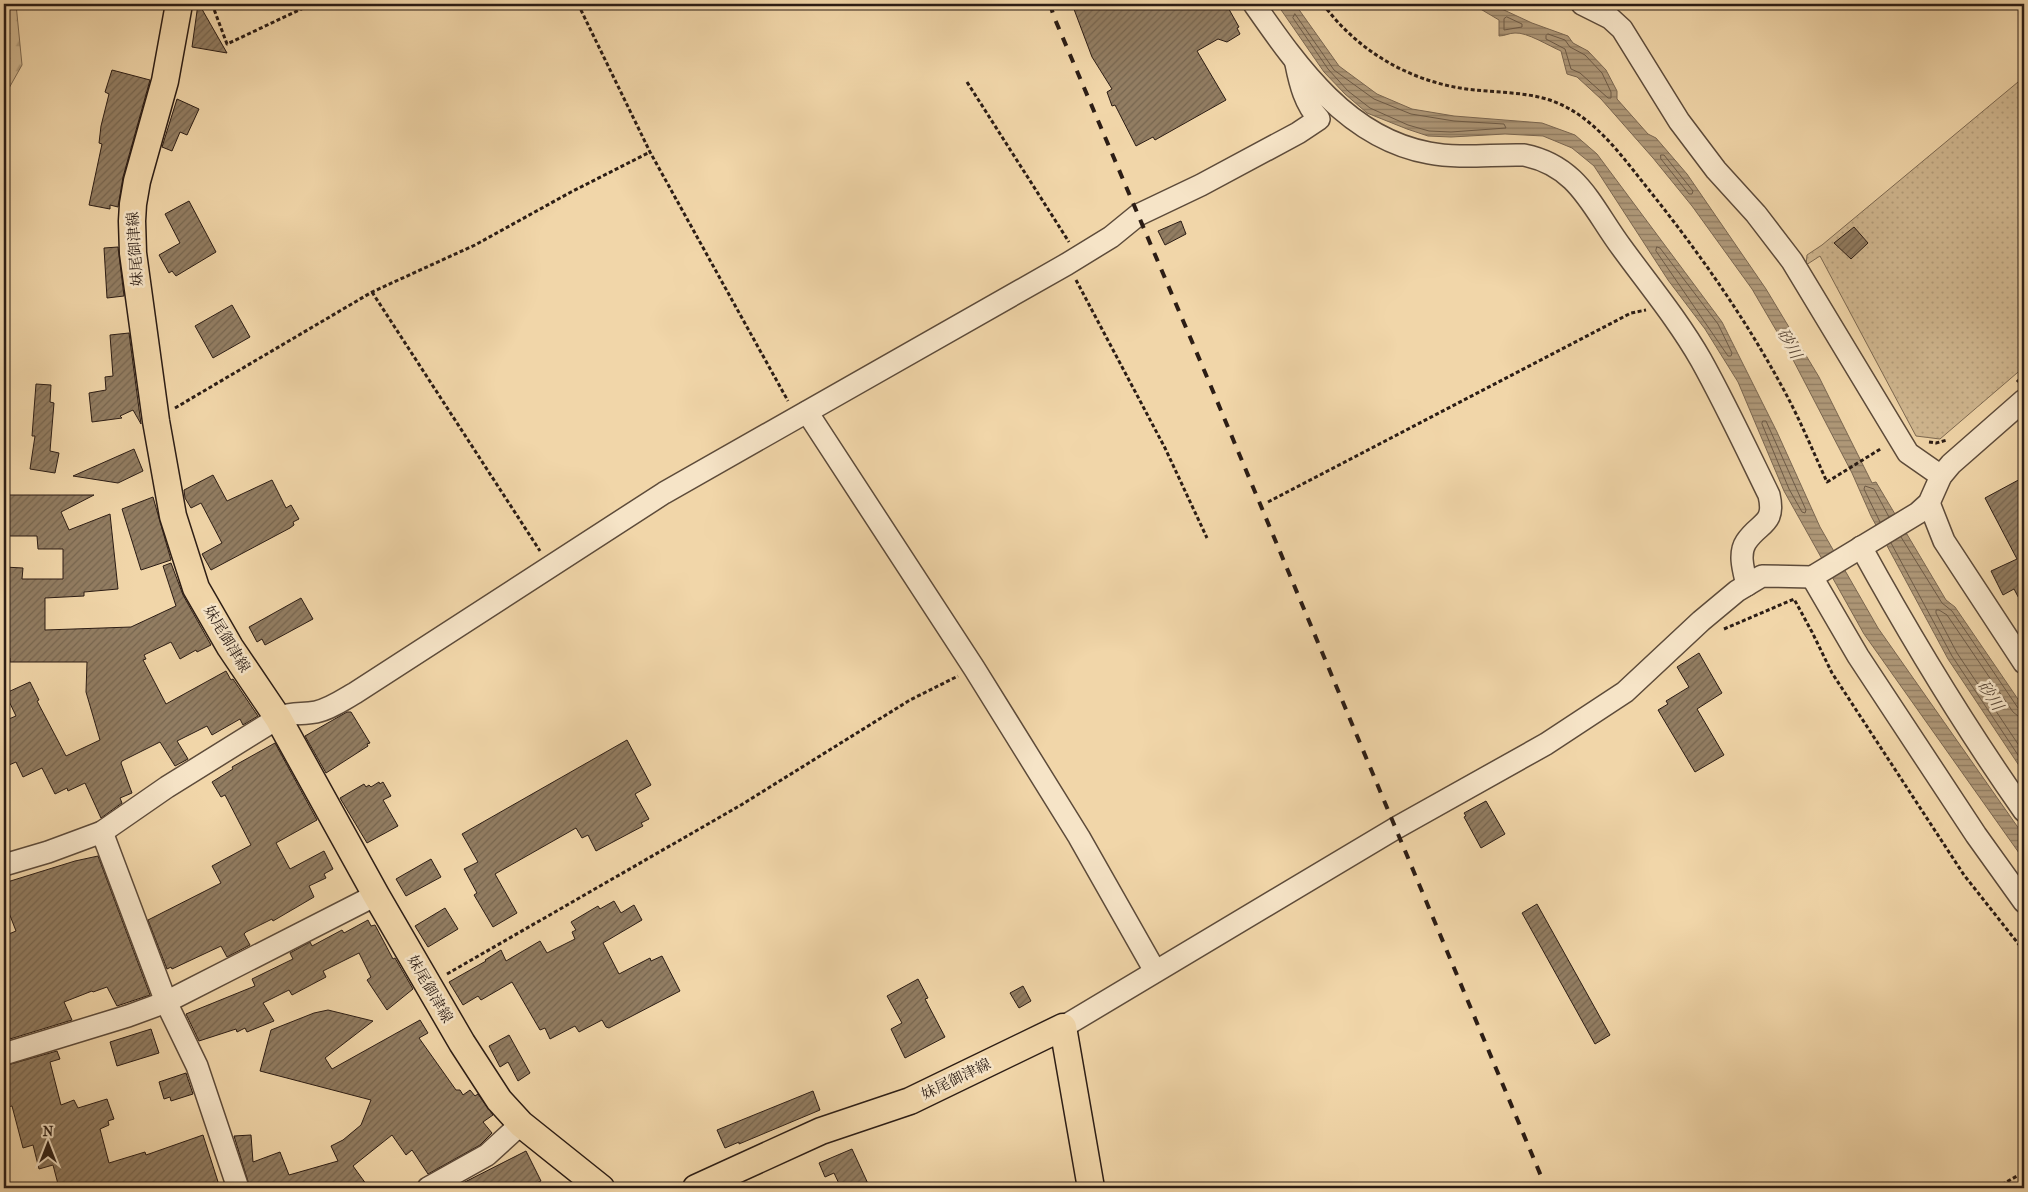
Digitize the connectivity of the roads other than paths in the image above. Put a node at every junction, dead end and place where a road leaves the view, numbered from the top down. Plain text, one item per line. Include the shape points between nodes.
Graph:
1 (179, 4) edge
2 (1254, 4) edge
3 (1582, 4) edge
4 (1296, 64) junction
5 (2024, 400) edge
6 (802, 415) junction
7 (1941, 476) junction
8 (1923, 508) junction
9 (1864, 545) junction
10 (1826, 568) junction
11 (1754, 580) junction
12 (2024, 663) edge
13 (278, 718) junction
14 (2024, 811) edge
15 (102, 832) junction
16 (4, 865) edge
17 (376, 895) junction
18 (2024, 902) edge
19 (1155, 971) junction
20 (166, 1002) junction
21 (1063, 1027) junction
22 (4, 1054) edge
23 (521, 1124) junction
24 (591, 1186) edge
25 (238, 1188) edge
26 (428, 1188) edge
27 (696, 1188) edge
28 (1092, 1188) edge

1 - 13 main road, 妹尾御津線 via 165,81 132,204 133,253 156,420 173,516 196,588 230,648
2 - 4 street
3 - 7 street via 1610,18 1622,29 1679,121 1792,261 1908,453
4 - 6 street via 1305,98 1319,119 1201,185 1138,215 1072,260
4 - 11 street via 1345,113 1392,142 1429,154 1448,156 1524,154 1558,168 1580,186 1701,360 1769,495 1770,517 1746,542 1743,551 1743,563
5 - 7 street via 1962,453
6 - 13 street via 664,493 355,693 316,712 289,713
6 - 19 street via 974,668 1079,837
7 - 8 street
8 - 9 street
8 - 12 street
9 - 10 street
9 - 14 street via 1902,622 1978,746
10 - 11 street
10 - 18 street via 1858,656
11 - 19 street via 1701,621 1625,692 1546,744 1371,842
13 - 15 street
13 - 17 main road, 妹尾御津線
15 - 16 street
15 - 20 street
17 - 20 street
17 - 23 main road, 妹尾御津線 via 462,1044 499,1100
19 - 21 street
20 - 22 street
20 - 25 street via 197,1066
21 - 27 main road, 妹尾御津線 via 910,1101 821,1131
21 - 28 main road
23 - 24 main road, 妹尾御津線
23 - 26 street via 487,1155

